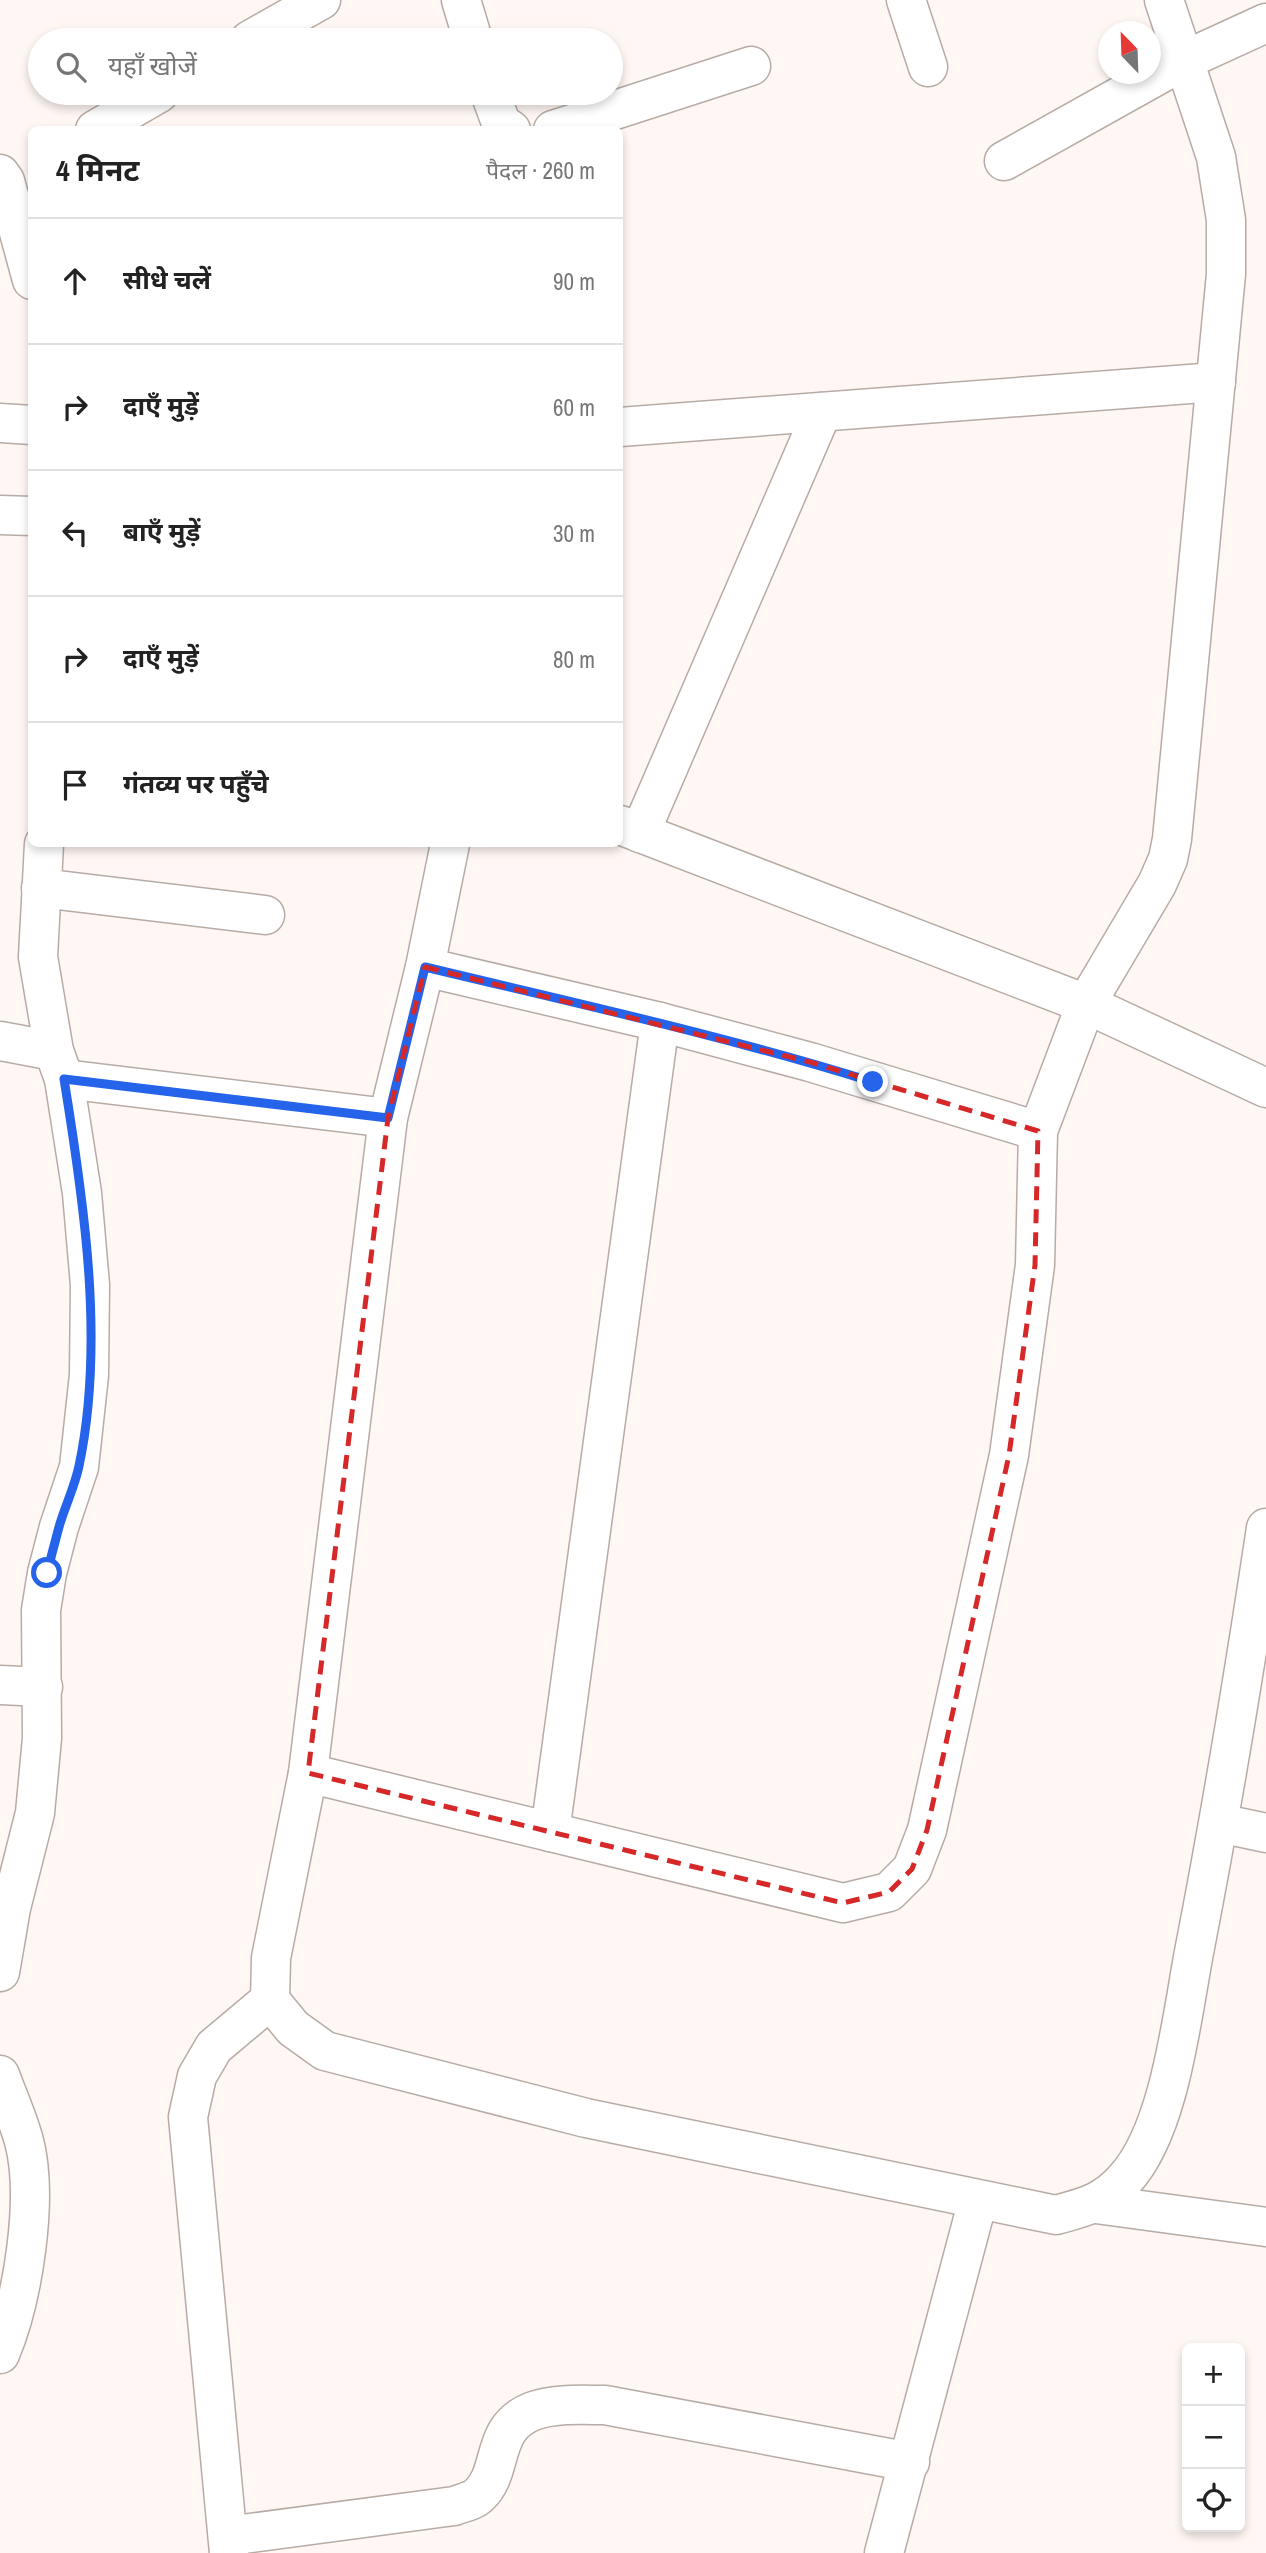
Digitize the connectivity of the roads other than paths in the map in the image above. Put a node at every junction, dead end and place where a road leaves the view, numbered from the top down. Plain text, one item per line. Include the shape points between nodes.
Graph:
1 (321, 0) edge
2 (461, 0) edge
3 (906, 0) edge
4 (1164, 0) edge
5 (1266, 23) edge
6 (271, 28) edge
7 (470, 28) edge
8 (1183, 61) junction
9 (751, 66) dead end
10 (928, 66) dead end
11 (138, 105) edge
12 (495, 105) edge
13 (102, 126) edge
14 (506, 126) edge
15 (565, 126) edge
16 (1004, 161) dead end
17 (12, 174) edge
18 (28, 259) edge
19 (1216, 382) junction
20 (822, 412) junction
21 (0, 424) edge
22 (28, 425) edge
23 (623, 427) edge
24 (0, 515) edge
25 (28, 516) edge
26 (629, 829) edge
27 (44, 847) edge
28 (449, 847) edge
29 (41, 888) junction
30 (265, 915) dead end
31 (425, 967) junction
32 (1086, 1004) junction
33 (660, 1022) junction
34 (0, 1041) edge
35 (59, 1065) junction
36 (1266, 1088) edge
37 (388, 1118) junction
38 (1038, 1132) junction
39 (1264, 1551) edge
40 (0, 1685) edge
41 (43, 1687) junction
42 (308, 1773) junction
43 (1219, 1823) junction
44 (550, 1832) junction
45 (1266, 1833) edge
46 (0, 1972) edge
47 (270, 2000) junction
48 (0, 2075) edge
49 (978, 2200) junction
50 (1096, 2204) junction
51 (1266, 2227) edge
52 (0, 2354) edge
53 (910, 2462) junction
54 (228, 2544) edge
55 (884, 2553) edge

1 - 6 street
2 - 7 street
3 - 10 street
4 - 8 street
5 - 8 street
8 - 16 street
8 - 19 street via 1216,157 1226,220
9 - 15 street
11 - 13 street
12 - 14 street
17 - 18 street
19 - 20 street
19 - 32 street via 1168,859
20 - 23 street
20 - 26 street
21 - 22 street
24 - 25 street
26 - 32 street
27 - 29 street
28 - 31 street
29 - 30 street
29 - 35 street via 38,957
31 - 33 street
31 - 37 street
32 - 36 street
32 - 38 street
33 - 38 street via 810,1062
33 - 44 street
34 - 35 street
35 - 37 street
35 - 41 street via 82,1193 90,1285 89,1375 79,1467 53,1550 41,1610
37 - 42 street
38 - 44 street via 1035,1265 1009,1455 927,1830 912,1869 889,1892 843,1903
39 - 43 street
40 - 41 street
41 - 46 street via 35,1813
42 - 44 street
42 - 47 street via 271,1958
43 - 45 street
43 - 50 street via 1167,2096 1126,2179
47 - 49 street via 293,2028 324,2052 586,2118
47 - 54 street via 214,2048 197,2076 188,2117
48 - 52 street via 24,2139 31,2193 24,2262
49 - 50 street via 1056,2216
49 - 53 street
50 - 51 street
53 - 54 street via 605,2405 561,2406 534,2410 518,2419 502,2437 488,2485 477,2498 454,2506
53 - 55 street

